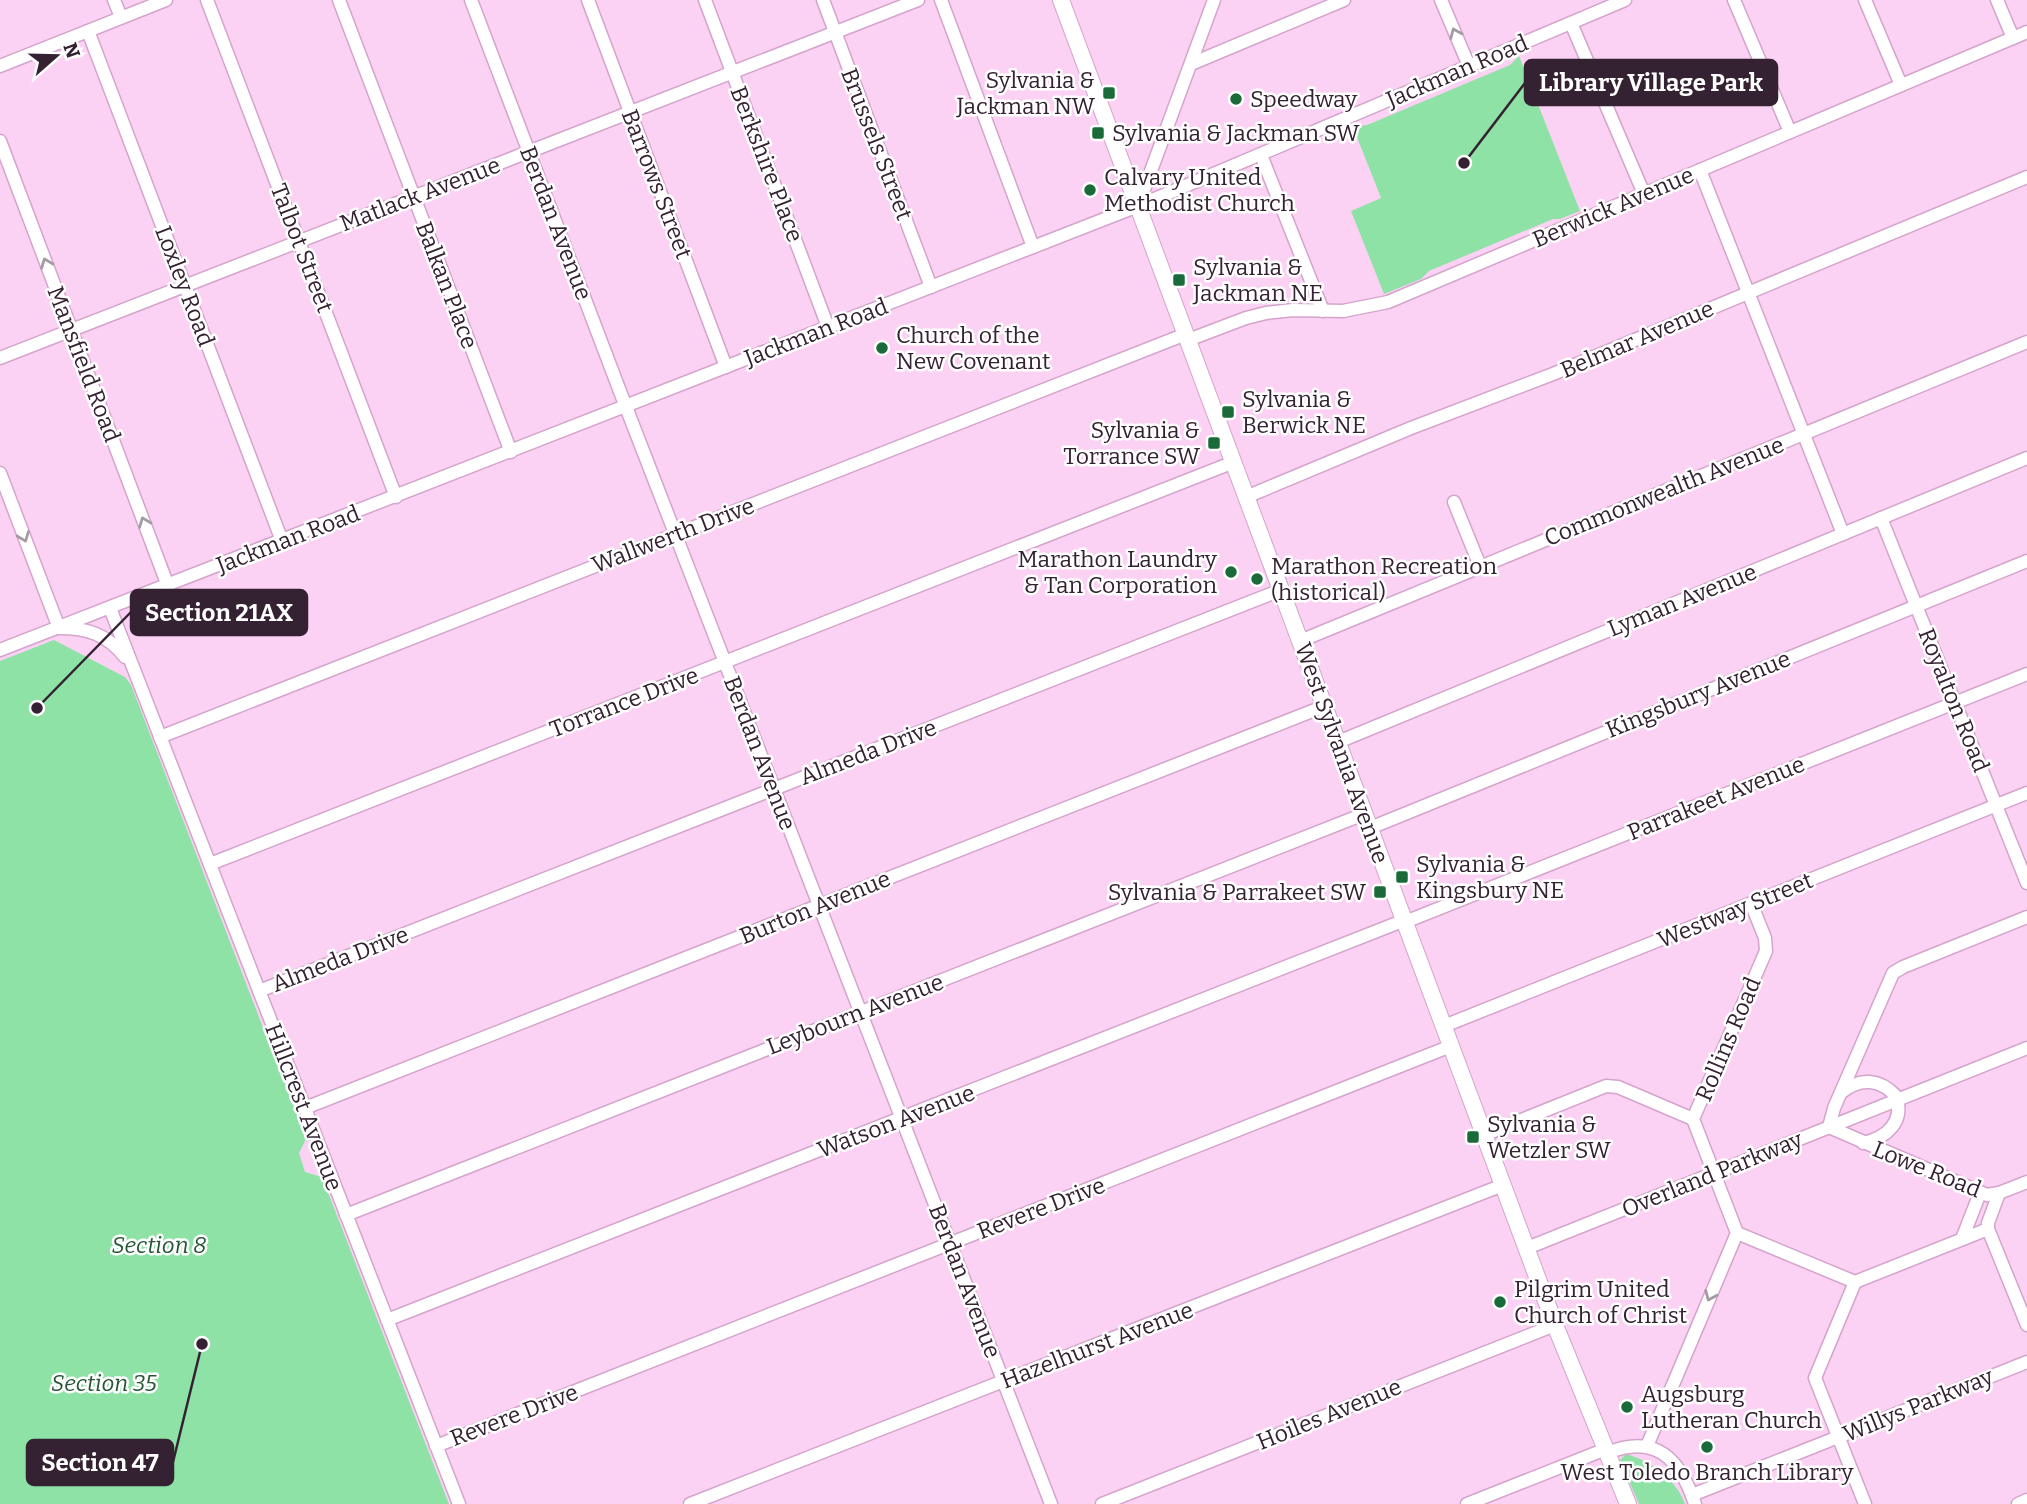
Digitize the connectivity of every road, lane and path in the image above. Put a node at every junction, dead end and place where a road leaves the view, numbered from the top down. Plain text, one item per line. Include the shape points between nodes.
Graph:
1 (114, 0) edge
2 (166, 0) edge
3 (207, 0) edge
4 (339, 0) edge
5 (471, 0) edge
6 (588, 0) edge
7 (705, 0) edge
8 (823, 0) edge
9 (918, 0) edge
10 (941, 0) edge
11 (1061, 0) edge
12 (1214, 0) edge
13 (1344, 0) edge
14 (1441, 0) edge
15 (1625, 0) edge
16 (1734, 0) edge
17 (1865, 0) edge
18 (1997, 0) edge
19 (121, 17) junction
20 (1571, 23) junction
21 (88, 31) junction
22 (835, 32) junction
23 (2027, 32) edge
24 (2013, 38) junction
25 (1191, 64) junction
26 (0, 66) edge
27 (1469, 66) junction
28 (732, 72) junction
29 (1901, 85) junction
30 (630, 112) junction
31 (1790, 132) junction
32 (0, 141) edge
33 (529, 152) junction
34 (1261, 155) junction
35 (1700, 170) junction
36 (2027, 177) edge
37 (1644, 194) junction
38 (414, 197) junction
39 (1138, 206) junction
40 (299, 241) junction
41 (1033, 247) junction
42 (185, 286) junction
43 (931, 287) junction
44 (1748, 293) junction
45 (1323, 311) junction
46 (828, 327) junction
47 (71, 330) junction
48 (1187, 337) junction
49 (2027, 342) edge
50 (0, 358) edge
51 (726, 368) junction
52 (626, 407) junction
53 (1804, 434) junction
54 (511, 452) junction
55 (2027, 458) edge
56 (1234, 462) junction
57 (0, 473) edge
58 (396, 496) junction
59 (1246, 496) junction
60 (1454, 502) dead end
61 (1881, 518) junction
62 (1843, 534) junction
63 (675, 535) junction
64 (282, 541) junction
65 (2027, 561) edge
66 (1480, 566) junction
67 (168, 586) junction
68 (1281, 590) junction
69 (1916, 606) junction
70 (110, 608) junction
71 (59, 628) junction
72 (1300, 641) junction
73 (0, 650) edge
74 (725, 662) junction
75 (135, 672) junction
76 (2027, 674) edge
77 (1955, 702) junction
78 (1325, 706) junction
79 (160, 737) junction
80 (1338, 742) junction
81 (774, 789) junction
82 (2027, 793) edge
83 (1996, 806) junction
84 (1367, 821) junction
85 (210, 864) junction
86 (2027, 883) edge
87 (1751, 903) junction
88 (819, 906) junction
89 (2027, 917) edge
90 (1405, 921) junction
91 (259, 991) junction
92 (860, 1012) junction
93 (1444, 1026) junction
94 (1451, 1046) junction
95 (2027, 1048) edge
96 (1842, 1092) junction
97 (1897, 1100) junction
98 (305, 1108) junction
99 (902, 1119) junction
100 (1693, 1119) junction
101 (1829, 1127) junction
102 (1484, 1135) junction
103 (1863, 1143) junction
104 (1714, 1173) junction
105 (2027, 1182) edge
106 (1503, 1185) junction
107 (1980, 1193) junction
108 (1999, 1194) junction
109 (346, 1215) junction
110 (1988, 1229) junction
111 (1737, 1233) junction
112 (1962, 1238) junction
113 (950, 1243) junction
114 (1527, 1248) junction
115 (1855, 1282) junction
116 (387, 1320) junction
117 (1555, 1325) junction
118 (2027, 1325) edge
119 (2027, 1362) edge
120 (1004, 1381) junction
121 (1838, 1437) junction
122 (436, 1446) junction
123 (1647, 1446) junction
124 (1606, 1451) junction
125 (1694, 1500) edge
126 (2027, 1500) edge
127 (458, 1504) edge
128 (690, 1504) edge
129 (1051, 1504) edge
130 (1102, 1504) edge
131 (1466, 1504) edge
132 (1628, 1504) edge
133 (1865, 1504) edge
134 (2018, 1504) edge

1 - 19 street
2 - 19 street
3 - 40 street, Talbot Street
4 - 38 street, Balkan Place
5 - 33 street, Berdan Avenue
6 - 30 street, Barrows Street
7 - 28 street, Berkshire Place
8 - 22 street, Brussels Street
9 - 22 street, Matlack Avenue
10 - 41 street
11 - 39 main road, West Sylvania Avenue
12 - 25 street
13 - 25 street
27 -> 14 street
15 - 20 street, Jackman Road
16 - 31 street
17 - 29 street
18 - 24 street
19 - 21 street
20 - 27 street, Jackman Road
20 - 37 street
21 - 26 street
21 - 42 street, Loxley Road
22 - 28 street, Matlack Avenue
22 - 43 street, Brussels Street
23 - 24 street, Berwick Avenue
24 - 29 street, Berwick Avenue
25 - 39 street
27 - 34 street, Jackman Road
28 - 30 street, Matlack Avenue
28 - 46 street, Berkshire Place
29 - 31 street, Berwick Avenue
30 - 33 street, Matlack Avenue
30 - 51 street, Barrows Street
31 - 35 street, Berwick Avenue
47 -> 32 street, Mansfield Road
33 - 38 street, Matlack Avenue
33 - 52 street, Berdan Avenue
34 - 39 street, Jackman Road
34 - 45 street
35 - 37 street, Berwick Avenue
35 - 44 street
36 - 44 street, Belmar Avenue
37 - 45 street, Berwick Avenue via 1388,302 1350,311
38 - 40 street, Matlack Avenue
38 - 54 street, Balkan Place
39 - 41 street, Jackman Road
39 - 48 main road, West Sylvania Avenue
40 - 42 street, Matlack Avenue
40 - 58 street, Talbot Street
41 - 43 street, Jackman Road
42 - 47 street, Matlack Avenue
42 - 64 street, Loxley Road
43 - 46 street, Jackman Road
44 - 53 street
44 - 59 street, Belmar Avenue
45 - 48 street, Berwick Avenue via 1283,310
46 - 51 street, Jackman Road
47 - 50 street, Matlack Avenue
67 -> 47 street, Mansfield Road
48 - 56 main road, West Sylvania Avenue
48 - 63 street, Wallwerth Drive
49 - 53 street, Commonwealth Avenue
51 - 52 street, Jackman Road
52 - 54 street, Jackman Road
52 - 63 street, Berdan Avenue
53 - 62 street
53 - 66 street, Commonwealth Avenue
54 - 58 street, Jackman Road
55 - 61 street, Lyman Avenue
56 - 59 main road, West Sylvania Avenue
56 - 74 street, Torrance Drive
57 -> 71 street
58 - 64 street, Jackman Road
59 - 68 main road, West Sylvania Avenue
60 - 66 street
61 - 62 street, Lyman Avenue
61 - 69 street, Royalton Road
62 - 80 street, Lyman Avenue
63 - 74 street, Berdan Avenue
63 - 79 street, Wallwerth Drive
64 - 67 street, Jackman Road
65 - 69 street, Kingsbury Avenue
66 - 72 street, Commonwealth Avenue
67 - 70 street, Jackman Road
68 - 72 main road, West Sylvania Avenue
68 - 81 street, Almeda Drive
69 - 77 street, Royalton Road
69 - 84 street, Kingsbury Avenue
70 - 71 street, Jackman Road
70 - 75 street, Hillcrest Avenue
71 - 73 street, Jackman Road
71 - 75 street, Hillcrest Avenue via 97,633 115,645
72 - 78 main road, West Sylvania Avenue
74 - 81 street, Berdan Avenue
74 - 85 street, Torrance Drive
75 - 79 street, Hillcrest Avenue
76 - 77 street, Parrakeet Avenue
77 - 83 street, Royalton Road
77 - 90 street, Parrakeet Avenue
78 - 80 main road, West Sylvania Avenue
78 - 88 street, Burton Avenue
79 - 85 street, Hillcrest Avenue
80 - 84 main road, West Sylvania Avenue
81 - 88 street, Berdan Avenue
81 - 91 street, Almeda Drive
82 - 83 street, Westway Street
83 - 86 street, Royalton Road
83 - 87 street, Westway Street
84 - 90 main road, West Sylvania Avenue
84 - 92 street, Leybourn Avenue
85 - 91 street, Hillcrest Avenue
87 - 93 street, Westway Street
87 - 100 street, Rollins Road via 1766,951
88 - 92 street, Berdan Avenue
88 - 98 street, Burton Avenue
89 - 96 street via 1893,973
90 - 93 main road, West Sylvania Avenue
90 - 99 street, Watson Avenue
91 - 98 street, Hillcrest Avenue
92 - 99 street, Berdan Avenue
92 - 109 street, Leybourn Avenue
93 - 94 main road, West Sylvania Avenue
94 - 102 main road, West Sylvania Avenue
94 - 113 street, Revere Drive
95 - 97 street, Overland Parkway
96 - 97 street via 1850,1085 1870,1081 1889,1089
96 - 101 street
97 - 101 street, Overland Parkway
97 - 103 street via 1899,1112 1892,1129
98 - 109 street, Hillcrest Avenue
99 - 113 street, Berdan Avenue
99 - 116 street, Watson Avenue
100 - 102 street via 1606,1086
100 - 104 street, Rollins Road
101 - 103 street, Lowe Road
101 - 104 street, Overland Parkway
102 - 106 main road, West Sylvania Avenue
103 - 107 street, Lowe Road
104 - 111 street, Rollins Road
104 - 114 street, Overland Parkway
105 - 108 street, Lowe Road
106 - 114 main road, West Sylvania Avenue
106 - 120 street, Hazelhurst Avenue
107 - 108 street, Lowe Road
107 - 112 street
108 - 110 street
109 - 116 street, Hillcrest Avenue
110 - 112 street
110 - 118 street
111 - 115 street
111 -> 123 street
112 - 115 street
113 - 120 street, Berdan Avenue
113 - 122 street, Revere Drive
114 - 117 main road, West Sylvania Avenue
115 - 121 street via 1816,1375
116 - 122 street, Hillcrest Avenue
117 - 124 main road, West Sylvania Avenue
117 - 130 street, Hoiles Avenue
119 - 121 street, Willys Parkway
120 - 128 street, Hazelhurst Avenue
120 - 129 street, Berdan Avenue
121 - 125 street, Willys Parkway
121 - 133 street
122 - 127 street, Hillcrest Avenue
123 - 124 street
123 - 125 street via 1668,1458
124 - 131 street
124 - 132 main road, West Sylvania Avenue
126 - 134 street

